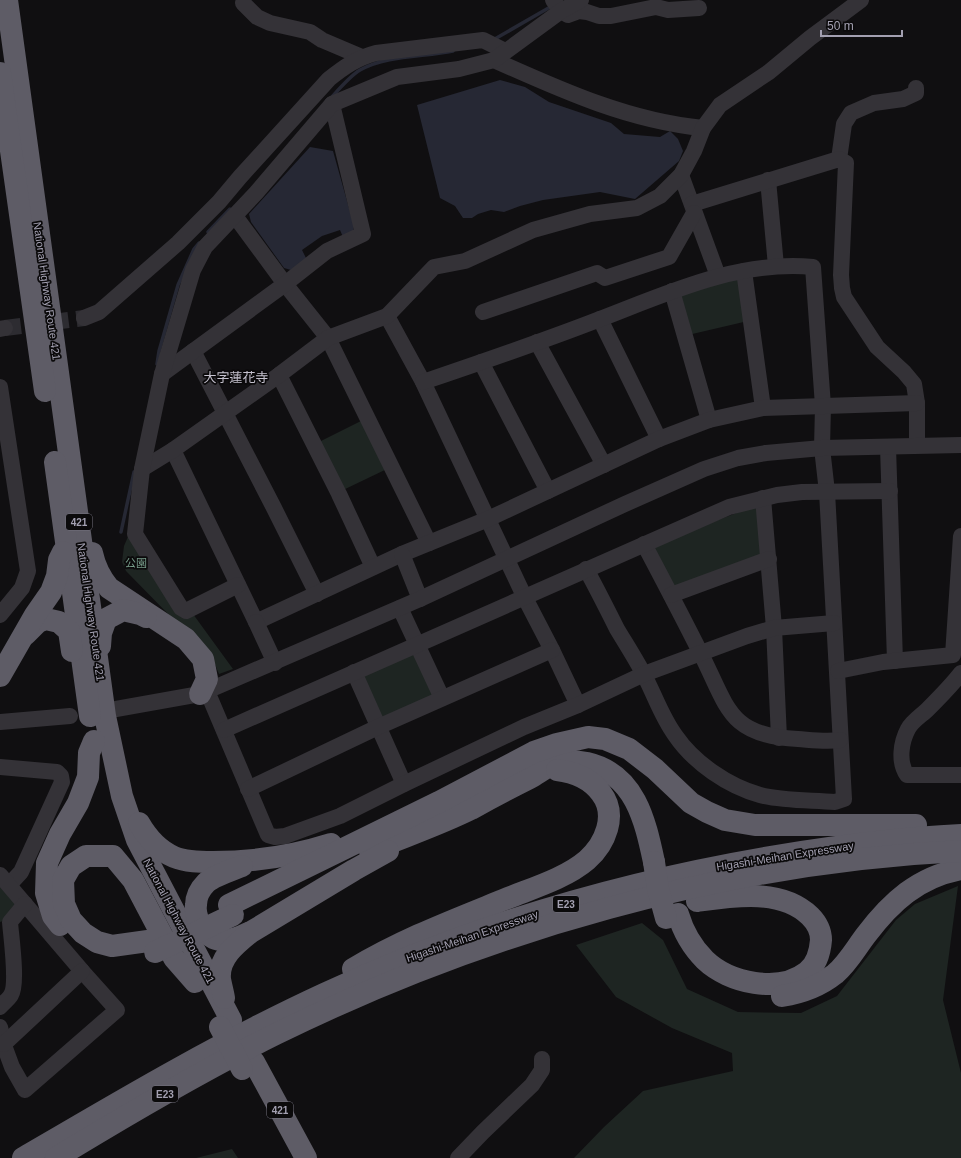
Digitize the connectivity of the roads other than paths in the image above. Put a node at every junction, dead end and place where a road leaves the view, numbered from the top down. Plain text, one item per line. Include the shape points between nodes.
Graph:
1 (7, 0) edge
2 (581, 0) edge
3 (861, 0) edge
4 (243, 3) dead end
5 (557, 6) edge
6 (699, 8) dead end
7 (499, 56) junction
8 (362, 57) junction
9 (0, 78) edge
10 (916, 88) dead end
11 (332, 104) junction
12 (702, 128) junction
13 (839, 159) junction
14 (681, 175) junction
15 (240, 177) junction
16 (768, 180) junction
17 (256, 193) junction
18 (693, 208) junction
19 (235, 216) junction
20 (178, 243) junction
21 (205, 247) junction
22 (776, 266) junction
23 (744, 271) junction
24 (718, 276) junction
25 (285, 284) junction
26 (672, 291) junction
27 (483, 312) dead end
28 (387, 316) junction
29 (84, 318) tunnel mouth
30 (600, 319) junction
31 (328, 338) junction
32 (537, 342) junction
33 (193, 351) junction
34 (480, 362) junction
35 (162, 374) junction
36 (279, 375) junction
37 (423, 382) junction
38 (0, 387) edge
39 (917, 403) junction
40 (822, 406) junction
41 (764, 408) junction
42 (226, 412) junction
43 (709, 420) junction
44 (659, 439) junction
45 (961, 445) edge
46 (917, 446) junction
47 (888, 447) junction
48 (822, 448) junction
49 (173, 450) junction
50 (604, 465) junction
51 (142, 469) junction
52 (890, 490) junction
53 (548, 491) junction
54 (827, 492) junction
55 (75, 494) junction
56 (763, 498) junction
57 (488, 518) junction
58 (961, 536) edge
59 (429, 543) junction
60 (644, 544) junction
61 (67, 546) junction
62 (402, 554) junction
63 (507, 559) junction
64 (769, 559) junction
65 (374, 567) junction
66 (586, 569) junction
67 (238, 585) junction
68 (316, 594) junction
69 (671, 595) junction
70 (524, 596) junction
71 (420, 599) junction
72 (400, 608) junction
73 (0, 615) edge
74 (256, 622) junction
75 (834, 623) junction
76 (774, 628) junction
77 (23, 637) junction
78 (186, 639) junction
79 (416, 644) junction
80 (552, 650) junction
81 (701, 653) junction
82 (957, 656) edge
83 (895, 662) junction
84 (275, 663) junction
85 (98, 664) junction
86 (838, 671) junction
87 (354, 672) junction
88 (961, 673) edge
89 (644, 674) junction
90 (0, 676) edge
91 (82, 685) junction
92 (203, 693) junction
93 (442, 698) junction
94 (578, 705) junction
95 (116, 709) dead end
96 (70, 716) dead end
97 (0, 722) edge
98 (378, 727) junction
99 (224, 730) junction
100 (779, 738) junction
101 (840, 740) junction
102 (92, 747) junction
103 (534, 752) junction
104 (0, 767) edge
105 (961, 775) edge
106 (533, 776) junction
107 (404, 784) junction
108 (248, 789) junction
109 (122, 796) junction
110 (441, 812) junction
111 (961, 825) edge
112 (961, 835) edge
113 (961, 851) edge
114 (258, 860) junction
115 (659, 860) junction
116 (961, 869) edge
117 (4, 880) edge
118 (24, 904) junction
119 (672, 916) junction
120 (251, 932) junction
121 (155, 946) junction
122 (82, 971) junction
123 (195, 982) junction
124 (370, 992) junction
125 (0, 1007) edge
126 (226, 1020) junction
127 (268, 1020) junction
128 (0, 1027) edge
129 (4, 1044) junction
130 (542, 1060) dead end
131 (248, 1065) junction
132 (23, 1158) edge
133 (56, 1158) edge
134 (290, 1158) edge
135 (306, 1158) edge
136 (458, 1158) edge

1 - 55 highway, National Highway Route 421 / 421
2 - 5 street
3 - 12 street via 769,72 720,105
4 - 8 street via 257,17 270,23 310,32 322,40
5 - 6 street via 568,14 579,11 599,16 656,7 668,10
5 - 7 street
7 - 8 street via 483,40 376,53
7 - 11 street via 459,69 397,77
7 - 12 street via 591,101 676,126
8 - 15 street via 329,79
9 - 61 highway, National Highway Route 421 / 421
10 - 13 street via 916,94 903,99 874,103 851,113 844,124
11 - 17 street
11 - 25 street via 363,234 327,251
12 - 14 street via 694,151
13 - 16 street
13 - 39 street via 846,163 841,275 844,297 877,347 914,384
14 - 18 street
14 - 28 street via 660,196 637,208 590,214 533,230 465,261 434,267
15 - 17 street
15 - 20 street
16 - 18 street
16 - 22 street
17 - 19 street
18 - 24 street
18 - 27 street via 669,256 605,278 597,273
19 - 21 street
19 - 25 street
20 - 21 street
20 - 29 street via 99,312
21 - 35 street via 193,270
22 - 23 street
22 - 40 street via 813,267
23 - 24 street
23 - 41 street
24 - 26 street
25 - 31 street
25 - 33 street
26 - 30 street
26 - 43 street
28 - 31 street
28 - 37 street
30 - 32 street
30 - 44 street
31 - 36 street
31 - 59 street
32 - 34 street
32 - 50 street
33 - 35 street
33 - 42 street
34 - 37 street
34 - 53 street
35 - 51 street
36 - 42 street
36 - 65 street
37 - 57 street
38 - 73 street via 28,571 22,588
39 - 40 street
39 - 46 street
40 - 41 street
40 - 48 street
41 - 43 street
42 - 49 street
42 - 68 street
43 - 44 street
44 - 50 street
45 - 46 street
46 - 47 street
47 - 48 street
47 - 52 street
48 - 54 street
48 - 63 street via 766,453 738,458 711,467
49 - 51 street
49 - 67 street
50 - 53 street
51 - 67 street via 135,534 181,608 186,611
52 - 54 street
52 - 83 street
53 - 57 street
54 - 56 street via 802,492
54 - 75 street
55 - 78 highway via 88,530 94,565 101,578 109,588
55 - 85 highway, National Highway Route 421 / 421
56 - 60 street via 729,507
56 - 64 street
57 - 59 street
57 - 63 street
58 - 82 street
59 - 62 street
60 - 66 street
60 - 69 street
61 - 77 highway via 59,560 51,592
61 - 91 highway, National Highway Route 421 / 421
62 - 65 street
62 - 71 street
63 - 70 street
63 - 71 street
64 - 69 street
64 - 76 street
65 - 68 street
66 - 70 street
66 - 89 street
67 - 74 street
68 - 74 street
69 - 81 street
70 - 79 street
70 - 80 street
71 - 72 street
72 - 79 street
72 - 84 street
74 - 84 street
75 - 76 street
75 - 86 street
76 - 81 street
76 - 100 street
77 - 90 highway
77 - 91 highway via 38,622 46,619 59,622 69,631
78 - 85 highway via 140,614 123,610 106,619 101,633
78 - 92 highway via 203,659 207,679
79 - 87 street
79 - 93 street
80 - 93 street
80 - 94 street
81 - 89 street
81 - 100 street via 719,694 733,716 762,735
82 - 83 street
83 - 86 street
84 - 92 street
85 - 109 highway, National Highway Route 421 / 421 via 105,716
86 - 101 street
87 - 98 street
87 - 99 street
88 - 105 street via 949,689 909,728 902,745 902,762 907,776
89 - 94 street
89 - 101 street via 674,735 686,749 720,778 745,790 772,797 835,802 844,799
91 - 102 highway, National Highway Route 421 / 421
92 - 95 street
92 - 99 street
93 - 98 street
94 - 107 street via 524,727
96 - 97 street
98 - 107 street
98 - 108 street
99 - 108 street
100 - 101 street
102 - 121 highway via 88,777 78,803 47,863 46,893 53,916 73,941 99,955 123,958
102 - 123 highway, National Highway Route 421 / 421 via 125,847
103 - 110 highway
103 - 111 highway via 588,737 605,739 629,749 646,761 691,803 733,822 798,826
103 - 115 highway via 579,748 602,754 623,766 639,783 654,809 663,843
104 - 117 street via 57,772 62,782 21,872
106 - 110 highway via 468,810
106 - 115 highway via 558,762 594,764 605,769 635,798
106 - 127 highway via 556,770 567,771 588,780 602,794 608,813 607,831 586,861 557,878 381,952
107 - 108 street via 340,816 285,836 275,837 268,835
109 - 114 highway via 143,830 164,852 189,861
109 - 126 highway, National Highway Route 421 / 421 via 136,840
110 - 114 highway via 329,845
110 - 120 highway via 354,870
110 - 121 highway, bridge via 333,866
112 - 127 highway, Higashi-Meihan Expressway / E23 via 817,849 695,872 592,896 503,923 425,951
113 - 124 highway, Higashi-Meihan Expressway / E23 via 820,864 641,900 509,939 432,966
114 - 120 highway via 207,882 199,894 195,907 203,928 217,939 227,940
115 - 119 highway
116 - 119 highway via 929,879 912,888 890,907 836,973 817,985 780,997 752,997 728,990 713,982 691,964 675,942
117 - 118 street
118 - 122 street
118 - 125 street via 10,922 14,950 12,994
119 - 124 highway via 707,962 745,982 772,984 796,979 816,962 820,951 821,934 815,921 805,911 778,899 726,897 651,909
120 - 126 highway via 229,951 220,972
121 - 123 highway via 112,946 97,942 83,933 71,920 64,904 63,880 71,866 86,856 113,856 133,880 174,958
122 - 129 street
122 - 129 street via 117,1010 25,1090 12,1067
123 - 126 highway, National Highway Route 421 / 421
124 - 133 highway, Higashi-Meihan Expressway / E23 via 269,1038 144,1106
126 - 131 highway, National Highway Route 421 / 421, bridge
127 - 132 highway, Higashi-Meihan Expressway / E23 via 143,1088
128 - 129 street
130 - 136 street via 542,1070 532,1085
131 - 134 highway, National Highway Route 421 / 421
131 - 135 highway, National Highway Route 421 / 421

